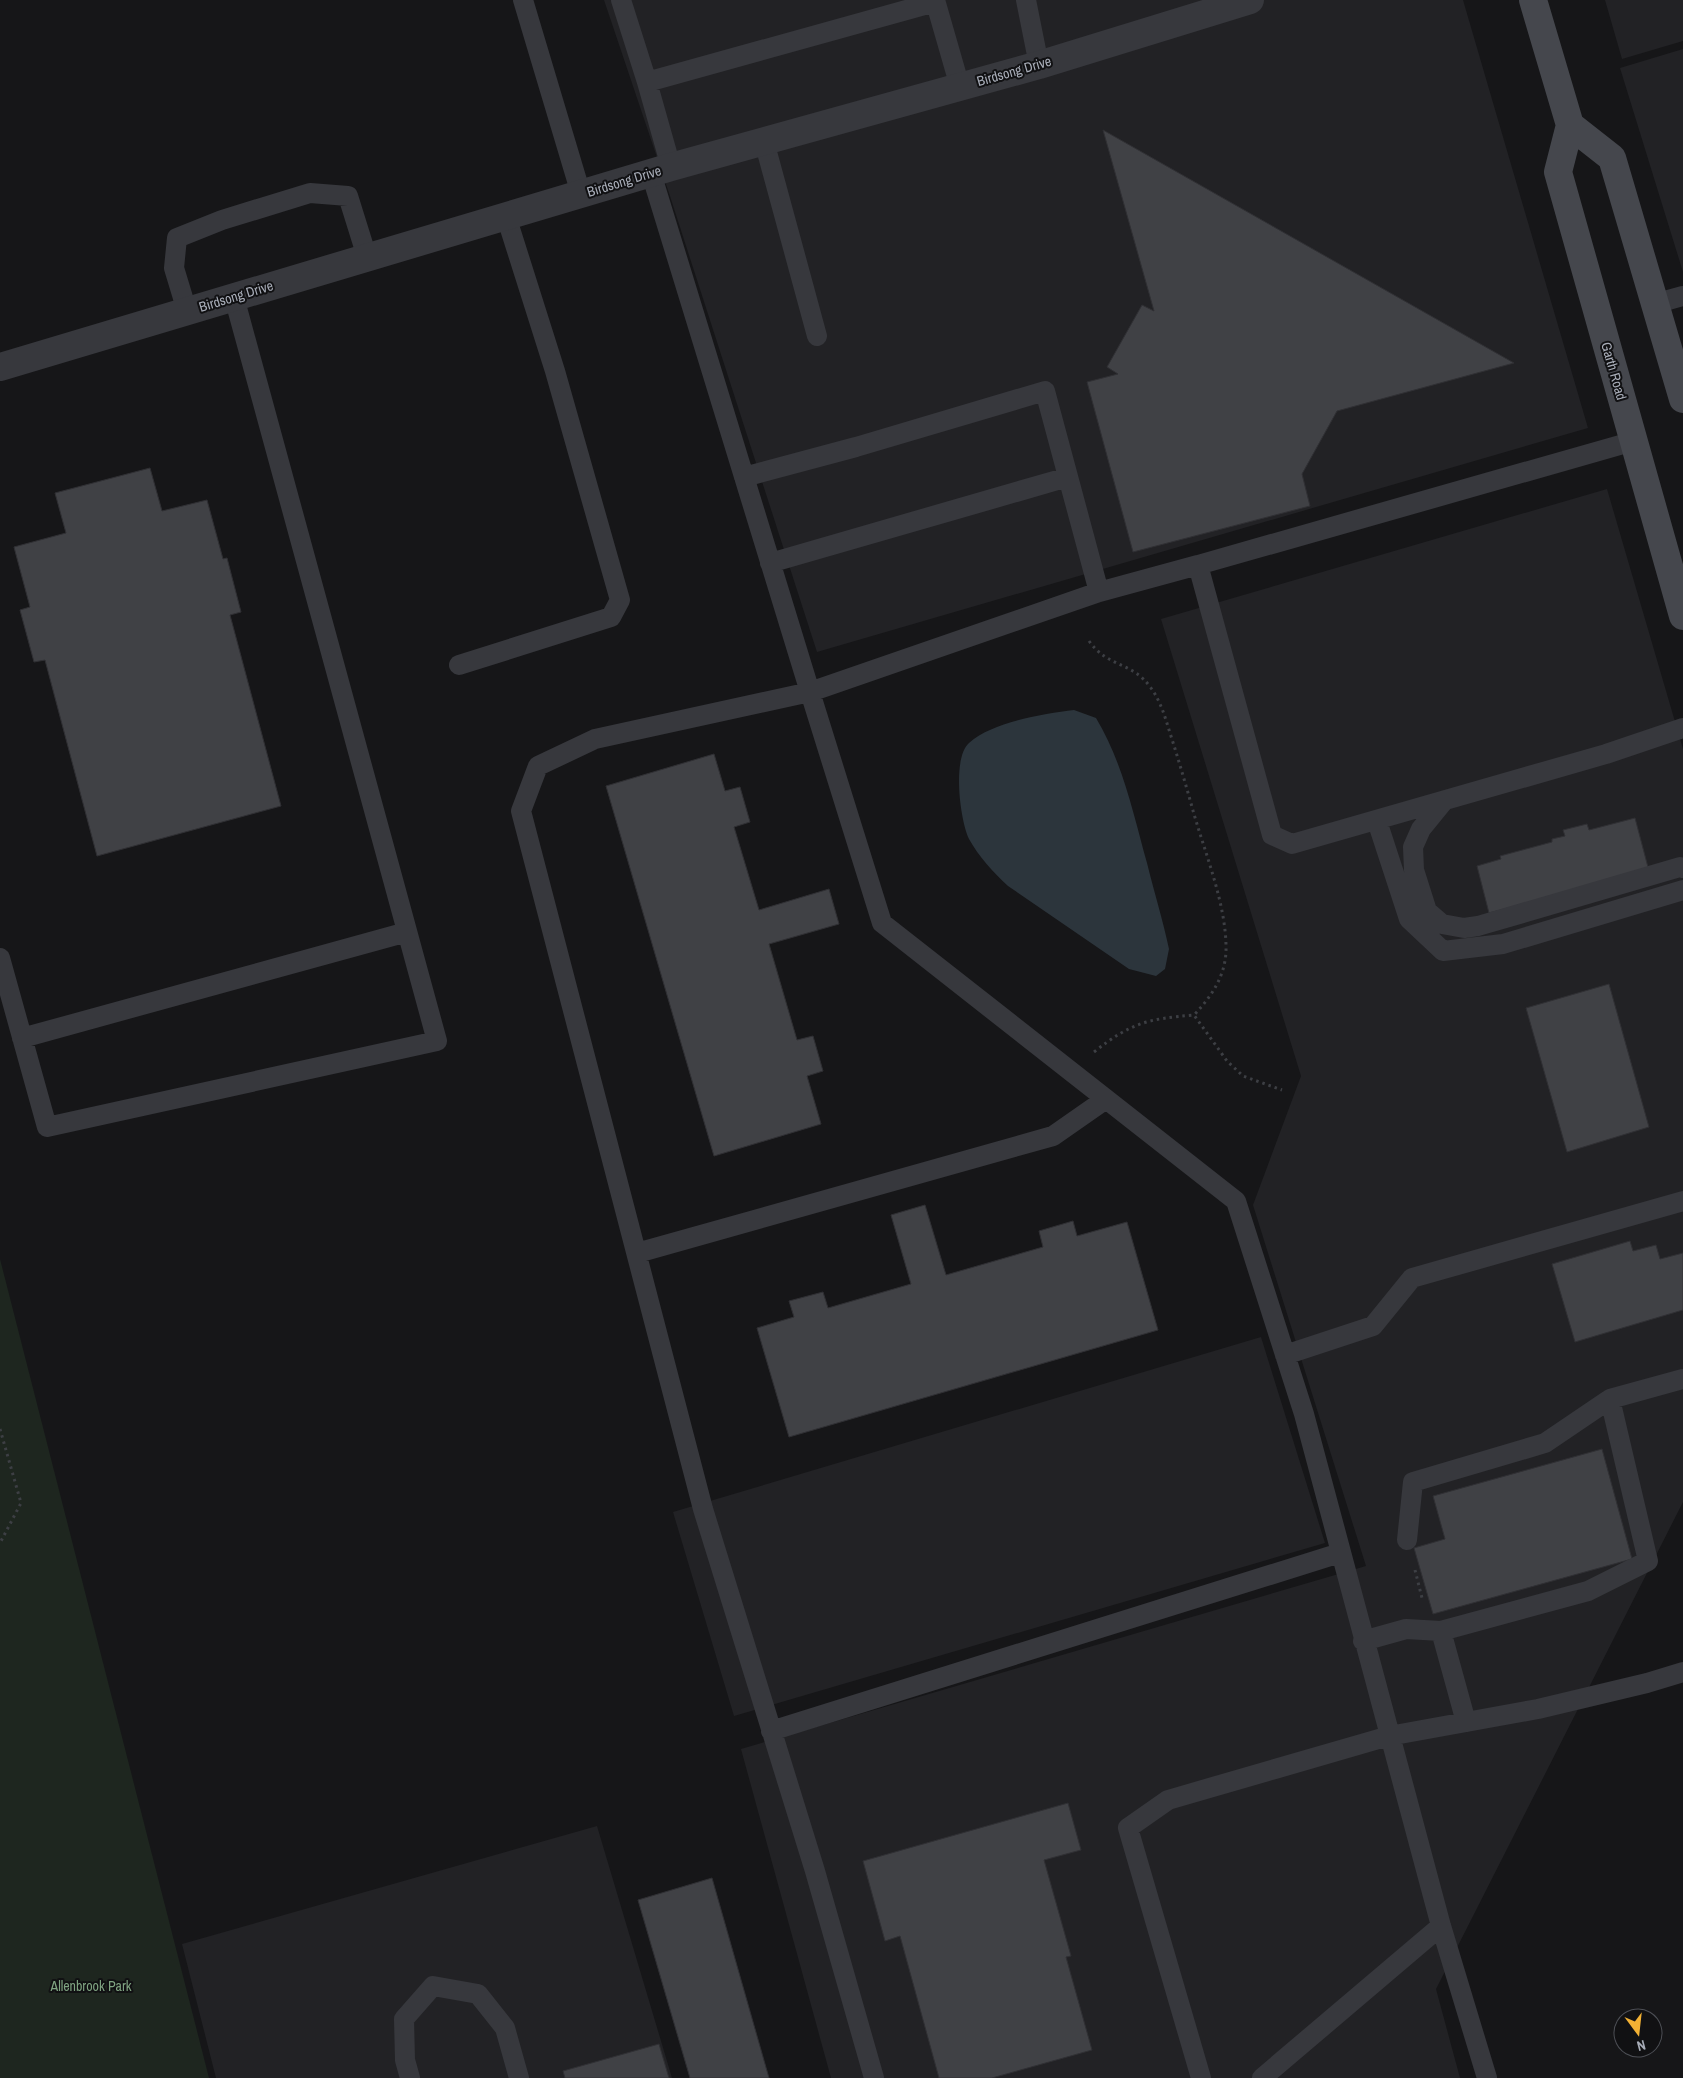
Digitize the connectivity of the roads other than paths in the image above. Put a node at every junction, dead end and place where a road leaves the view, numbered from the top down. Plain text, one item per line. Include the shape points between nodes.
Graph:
1 (523, 0) edge
2 (621, 0) edge
3 (1026, 0) edge
4 (1250, 0) edge
5 (1533, 0) edge
6 (935, 1) edge
7 (1039, 65) junction
8 (647, 82) junction
9 (960, 87) junction
10 (1570, 125) junction
11 (764, 141) junction
12 (661, 170) junction
13 (581, 194) junction
14 (506, 216) junction
15 (367, 257) junction
16 (1683, 296) edge
17 (234, 297) junction
18 (1654, 304) junction
19 (187, 311) junction
20 (818, 336) dead end
21 (0, 367) edge
22 (1683, 399) edge
23 (1634, 441) junction
24 (744, 477) junction
25 (1068, 477) junction
26 (770, 563) junction
27 (1198, 565) junction
28 (1099, 592) junction
29 (1683, 616) edge
30 (459, 665) dead end
31 (810, 692) junction
32 (1683, 728) edge
33 (1443, 802) junction
34 (1377, 821) junction
35 (1683, 868) edge
36 (1683, 890) edge
37 (407, 932) junction
38 (0, 958) edge
39 (22, 1038) junction
40 (1106, 1099) junction
41 (1683, 1202) edge
42 (637, 1254) junction
43 (1285, 1355) junction
44 (1683, 1379) edge
45 (1610, 1399) junction
46 (1407, 1540) road end
47 (1340, 1553) junction
48 (1436, 1630) junction
49 (1363, 1640) junction
50 (1683, 1672) edge
51 (1466, 1722) junction
52 (771, 1731) junction
53 (1389, 1736) junction
54 (1441, 1926) junction
55 (410, 2078) edge
56 (519, 2078) edge
57 (874, 2078) edge
58 (1201, 2078) edge
59 (1262, 2078) edge
60 (1487, 2078) edge

1 - 13 lane
2 - 8 lane
3 - 7 lane
4 - 7 street, Birdsong Drive
5 - 10 main road
6 - 8 lane
6 - 9 lane
7 - 9 street, Birdsong Drive
8 - 12 lane
9 - 11 street, Birdsong Drive
10 - 18 main road via 1612,158
10 - 23 main road, Garth Road via 1558,172
11 - 12 street, Birdsong Drive
11 - 20 lane
12 - 13 street, Birdsong Drive
12 - 24 lane
13 - 14 street, Birdsong Drive
14 - 15 street, Birdsong Drive
14 - 30 lane via 555,371 620,600 610,618
15 - 17 street, Birdsong Drive
15 - 19 lane via 348,196 310,193 222,220 177,238 174,268
16 - 18 lane
17 - 19 street, Birdsong Drive
17 - 37 lane
18 - 22 main road
19 - 21 street, Birdsong Drive
23 - 27 lane
23 - 29 main road, Garth Road
24 - 25 lane via 1045,391
24 - 26 lane
25 - 26 lane
25 - 28 lane
26 - 31 lane
27 - 28 lane
27 - 34 lane via 1272,835 1292,844
28 - 31 lane
31 - 40 lane via 882,923
31 - 42 lane via 594,740 538,766 521,811
32 - 33 lane
33 - 34 lane
33 - 35 lane via 1421,828 1413,847 1414,870 1427,911 1442,924 1464,928 1478,926
34 - 36 lane via 1409,919 1443,951 1503,944
37 - 39 lane
37 - 39 lane via 437,1041 47,1127
38 - 39 lane
40 - 42 lane via 1053,1136
40 - 43 lane via 1236,1201
41 - 43 lane via 1412,1278 1373,1326
42 - 52 lane via 703,1509
43 - 47 lane via 1304,1414
44 - 45 lane
45 - 46 lane via 1545,1443 1413,1482
45 - 48 lane via 1648,1561 1588,1590
47 - 49 lane
47 - 52 lane
48 - 49 lane via 1406,1629
48 - 51 lane
49 - 53 lane
50 - 51 lane via 1538,1709
51 - 53 lane
52 - 57 lane
53 - 54 lane
53 - 58 lane via 1168,1800 1128,1828
54 - 59 lane
54 - 60 lane
55 - 56 lane via 404,2019 433,1986 478,1994 505,2028

